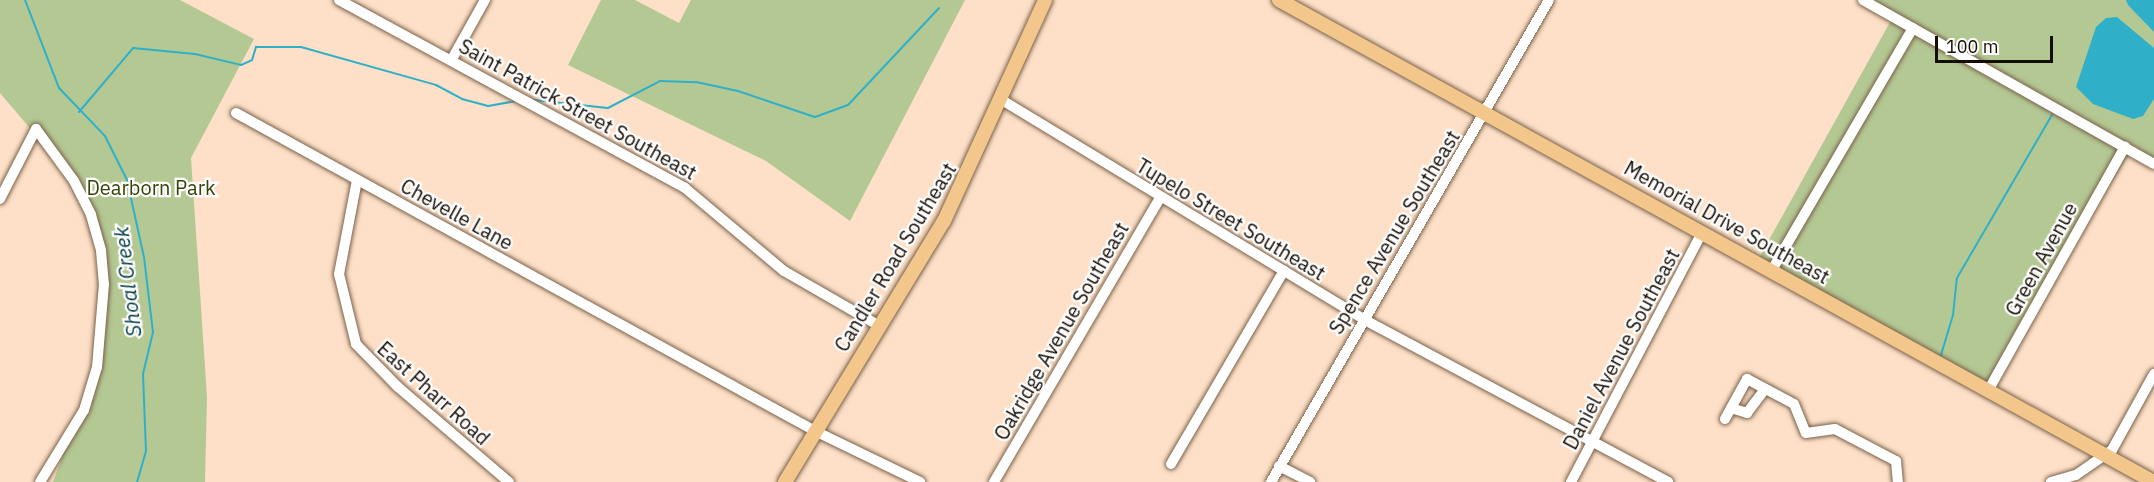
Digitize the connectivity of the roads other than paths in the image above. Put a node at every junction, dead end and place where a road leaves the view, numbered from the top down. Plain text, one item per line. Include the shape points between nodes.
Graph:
1 (339, 0) edge
2 (485, 0) edge
3 (1045, 0) edge
4 (1279, 0) edge
5 (1549, 0) edge
6 (1863, 0) edge
7 (1913, 28) junction
8 (452, 59) junction
9 (1002, 100) junction
10 (236, 113) dead end
11 (1485, 114) junction
12 (2125, 147) junction
13 (2154, 164) edge
14 (357, 180) junction
15 (1160, 198) junction
16 (0, 199) edge
17 (1702, 232) junction
18 (1772, 270) junction
19 (1284, 271) junction
20 (1363, 319) junction
21 (878, 325) junction
22 (2154, 374) edge
23 (1765, 388) junction
24 (1989, 389) junction
25 (1731, 408) junction
26 (1725, 419) dead end
27 (815, 431) junction
28 (1593, 441) junction
29 (2106, 456) junction
30 (1171, 464) dead end
31 (1279, 466) junction
32 (40, 482) edge
33 (509, 482) edge
34 (785, 482) edge
35 (920, 482) edge
36 (994, 482) edge
37 (1270, 482) edge
38 (1310, 482) edge
39 (1571, 482) edge
40 (1668, 482) edge
41 (1898, 482) edge
42 (2051, 482) edge
43 (2154, 482) edge

1 - 8 street, Saint Patrick Street Southeast
2 - 8 street
3 - 9 main road, Candler Road Southeast
4 - 11 main road, Memorial Drive Southeast
5 - 11 street, Spence Avenue Southeast
6 - 7 street
7 - 12 street
7 - 18 street
8 - 21 street, Saint Patrick Street Southeast via 685,188 784,271
9 - 15 street, Tupelo Street Southeast
9 - 21 main road, Candler Road Southeast via 944,222
10 - 14 street, Chevelle Lane
11 - 17 main road, Memorial Drive Southeast
11 - 20 street, Spence Avenue Southeast
12 - 13 street
12 - 24 street, Green Avenue
14 - 27 street, Chevelle Lane
14 - 33 street, East Pharr Road via 339,274 356,344 398,387
15 - 19 street, Tupelo Street Southeast
15 - 36 street, Oakridge Avenue Southeast
16 - 32 street via 36,129 74,181 91,215 101,251 104,284 97,368 84,410
17 - 18 main road, Memorial Drive Southeast
17 - 28 street, Daniel Avenue Southeast
18 - 24 main road, Memorial Drive Southeast
19 - 20 street, Tupelo Street Southeast
19 - 30 street
20 - 28 street, Tupelo Street Southeast
20 - 31 street, Spence Avenue Southeast
21 - 27 main road, Candler Road Southeast
22 - 29 street via 2121,438
23 - 25 street via 1747,413
23 - 25 street via 1747,379
23 - 41 street via 1794,404 1806,433 1835,429 1896,461
24 - 29 main road, Memorial Drive Southeast
25 - 26 street
27 - 34 main road, Candler Road Southeast
27 - 35 street, Chevelle Lane
28 - 39 street, Daniel Avenue Southeast
28 - 40 street, Tupelo Street Southeast
29 - 42 street via 2076,475
29 - 43 main road, Memorial Drive Southeast
31 - 37 street, Spence Avenue Southeast
31 - 38 street

